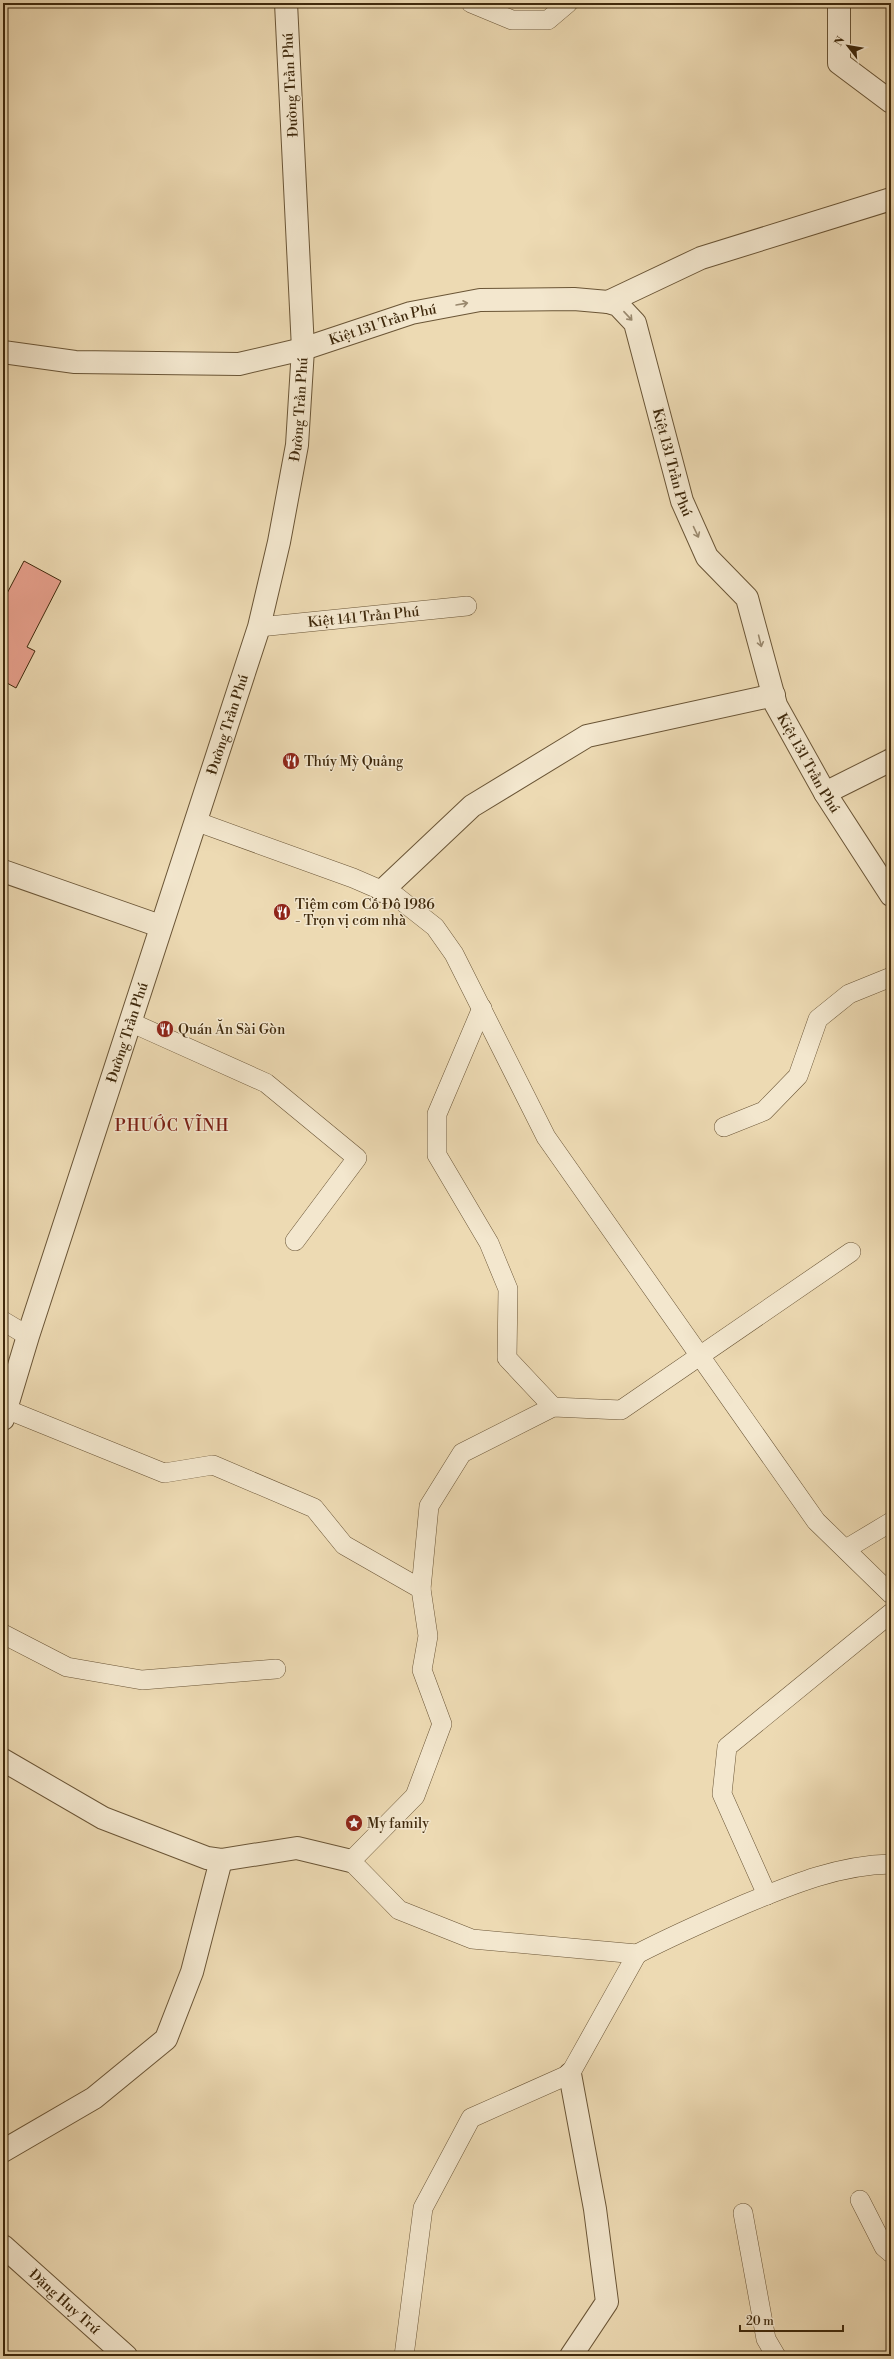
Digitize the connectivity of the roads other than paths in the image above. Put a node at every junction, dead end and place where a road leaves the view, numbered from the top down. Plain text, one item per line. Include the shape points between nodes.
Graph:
1 (286, 3) edge
2 (471, 3) edge
3 (568, 3) edge
4 (839, 3) edge
5 (891, 102) edge
6 (891, 199) edge
7 (608, 302) junction
8 (303, 349) junction
9 (3, 352) edge
10 (467, 606) dead end
11 (259, 627) junction
12 (774, 695) junction
13 (891, 760) edge
14 (825, 793) junction
15 (195, 821) junction
16 (3, 871) edge
17 (382, 891) junction
18 (891, 895) edge
19 (160, 926) junction
20 (891, 977) edge
21 (482, 1008) junction
22 (130, 1022) junction
23 (724, 1127) dead end
24 (295, 1241) dead end
25 (851, 1252) dead end
26 (3, 1321) edge
27 (28, 1336) junction
28 (700, 1356) junction
29 (553, 1407) junction
30 (5, 1414) edge
31 (891, 1522) edge
32 (846, 1549) junction
33 (421, 1589) junction
34 (891, 1594) edge
35 (891, 1613) edge
36 (3, 1634) edge
37 (276, 1669) dead end
38 (3, 1760) edge
39 (221, 1860) junction
40 (351, 1861) junction
41 (891, 1864) edge
42 (767, 1895) junction
43 (637, 1954) junction
44 (570, 2074) junction
45 (3, 2151) edge
46 (860, 2200) dead end
47 (743, 2213) dead end
48 (3, 2246) edge
49 (891, 2253) edge
50 (126, 2356) edge
51 (404, 2356) edge
52 (571, 2356) edge
53 (776, 2356) edge

1 - 8 street, Đường Trần Phú
2 - 3 lane via 512,20 548,20
4 - 5 street via 839,63
6 - 7 street via 701,258
8 -> 7 street, Kiệt 131 Trần Phú via 411,313 480,300 574,299
7 -> 12 street, Kiệt 131 Trần Phú via 618,306 635,323 682,501 707,557 747,598
8 - 9 street, Kiệt 131 Trần Phú via 239,364 75,362
8 - 11 street, Đường Trần Phú via 297,444 279,542
10 - 11 lane, Kiệt 141 Trần Phú
11 - 15 street, Đường Trần Phú
12 - 14 street, Kiệt 131 Trần Phú via 776,705
12 - 17 street via 587,736 472,806
13 - 14 street
14 - 18 street, Kiệt 131 Trần Phú
15 - 17 lane via 353,878
15 - 19 street, Đường Trần Phú
16 - 19 street
17 - 21 lane via 397,897 435,927 454,954
19 - 22 street, Đường Trần Phú
20 - 23 lane via 849,994 818,1020 798,1076 764,1111
21 - 28 lane via 546,1138
21 - 29 lane via 437,1114 437,1155 489,1243 508,1289 507,1358
22 - 24 lane via 266,1083 357,1158
22 - 27 street, Đường Trần Phú
25 - 28 lane
26 - 27 lane
27 - 30 street, Đường Trần Phú
28 - 29 lane via 621,1410
28 - 32 lane via 816,1521
29 - 33 lane via 462,1454 429,1506
30 - 33 lane via 164,1473 213,1465 314,1508 344,1545
31 - 32 lane
32 - 34 lane
33 - 40 lane via 428,1636 422,1670 442,1724 415,1796
35 - 42 lane via 727,1747 722,1794
36 - 37 lane via 68,1667 142,1680
38 - 39 street via 103,1818 207,1858
39 - 40 street via 297,1848
39 - 45 street via 192,1972 166,2039 94,2098
40 - 43 lane via 399,1910 472,1939
41 - 42 lane via 864,1865 805,1879
42 - 43 lane via 681,1931
43 - 44 lane
44 - 51 lane via 471,2118 423,2208
44 - 52 street via 595,2209 606,2302
46 - 49 lane via 884,2247
47 - 53 lane via 766,2339
48 - 50 street, Đặng Huy Trứ

